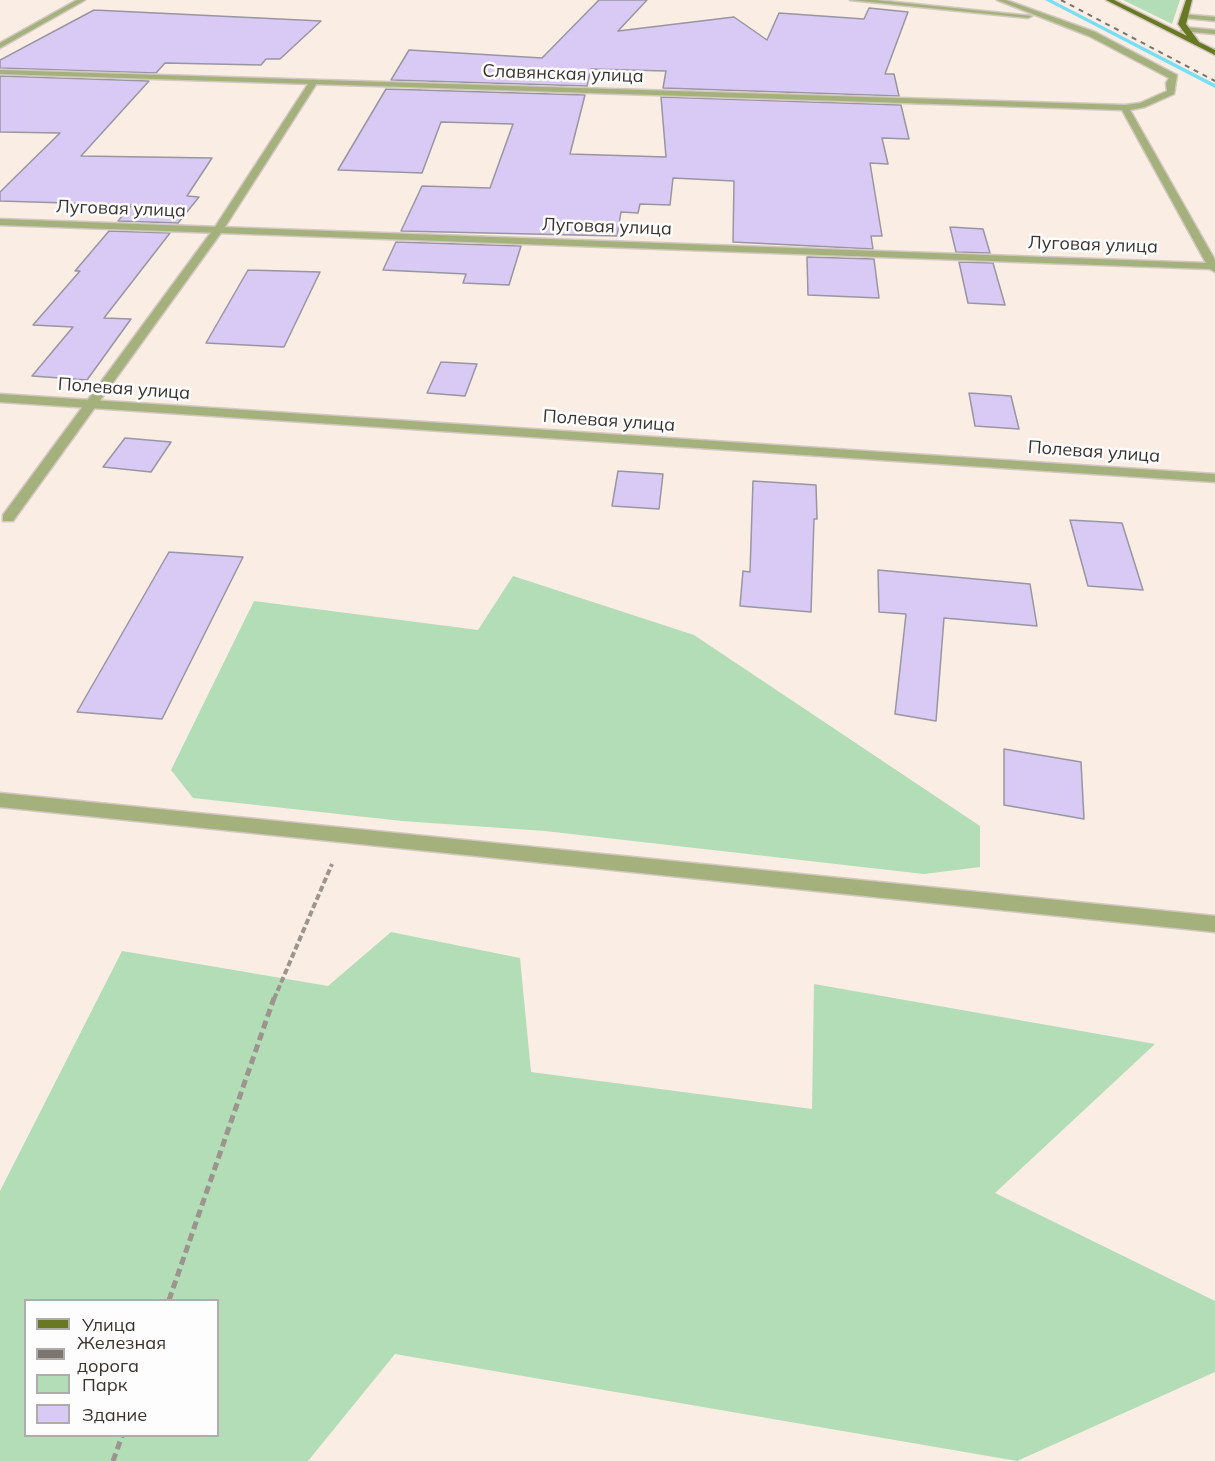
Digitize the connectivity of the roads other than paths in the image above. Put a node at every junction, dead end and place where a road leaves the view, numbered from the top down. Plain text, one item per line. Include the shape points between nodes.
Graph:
1 (82, 0) edge
2 (852, 0) edge
3 (1000, 0) edge
4 (1109, 0) edge
5 (1189, 0) edge
6 (1184, 16) junction
7 (1050, 18) junction
8 (1215, 20) edge
9 (1184, 29) junction
10 (1215, 32) edge
11 (1197, 44) junction
12 (0, 46) edge
13 (1215, 53) edge
14 (0, 72) edge
15 (313, 83) junction
16 (1125, 108) junction
17 (0, 222) edge
18 (219, 228) junction
19 (1214, 267) edge
20 (0, 398) edge
21 (92, 405) junction
22 (1215, 478) edge
23 (8, 518) dead end
24 (0, 800) edge
25 (1215, 924) edge

1 - 12 street
2 - 7 street
3 - 7 street
4 - 11 main road
5 - 6 main road
6 - 8 street
6 - 9 main road
7 - 16 street, Славянская улица via 1092,34 1174,77 1171,92 1164,97
9 - 10 street
9 - 11 main road
11 - 13 main road
14 - 15 street, Славянская улица
15 - 16 street, Славянская улица
15 - 18 street
16 - 19 street
17 - 18 street, Луговая улица
18 - 19 street, Луговая улица
18 - 21 street
20 - 21 street, Полевая улица
21 - 22 street, Полевая улица
21 - 23 street
24 - 25 street

